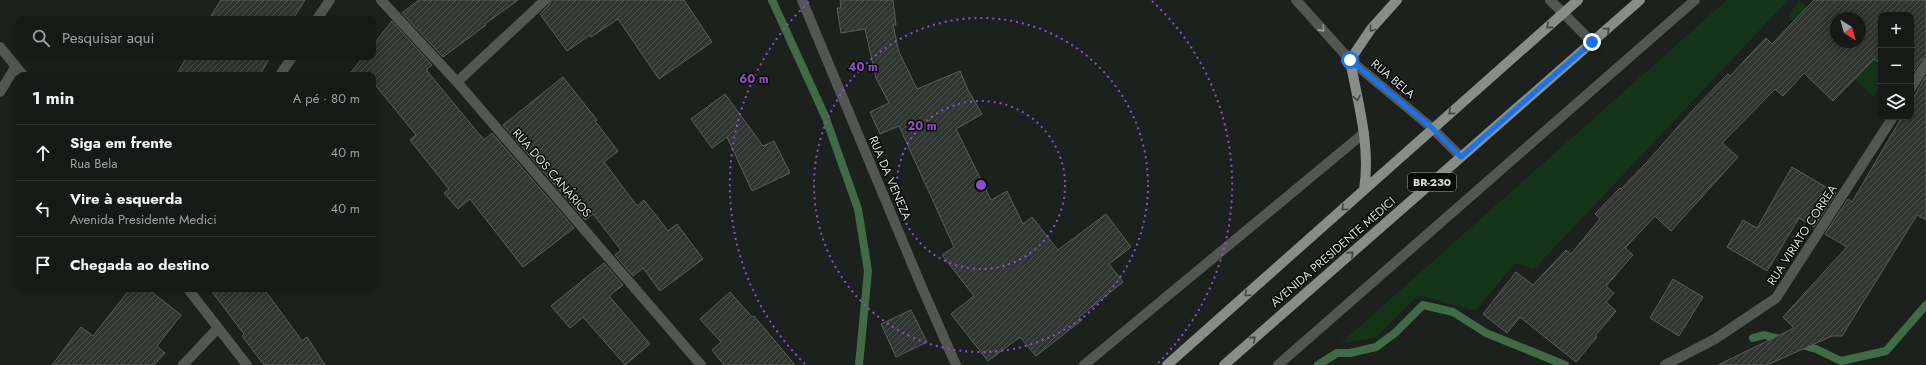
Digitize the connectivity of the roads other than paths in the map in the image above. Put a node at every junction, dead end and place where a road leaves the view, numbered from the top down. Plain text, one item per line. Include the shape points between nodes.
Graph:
1 (330, 0) edge
2 (381, 0) edge
3 (545, 0) edge
4 (802, 0) edge
5 (1296, 0) edge
6 (1397, 0) edge
7 (1550, 0) edge
8 (1578, 0) edge
9 (1640, 0) edge
10 (1695, 0) edge
11 (1563, 13) junction
12 (319, 16) edge
13 (1592, 42) junction
14 (0, 47) edge
15 (290, 60) edge
16 (1350, 60) junction
17 (1926, 64) edge
18 (16, 66) junction
19 (21, 72) edge
20 (282, 72) edge
21 (457, 82) junction
22 (1914, 84) edge
23 (0, 92) edge
24 (1891, 120) edge
25 (1432, 128) junction
26 (1364, 133) junction
27 (1461, 157) junction
28 (1364, 190) junction
29 (190, 292) edge
30 (218, 328) junction
31 (183, 365) edge
32 (247, 365) edge
33 (701, 365) edge
34 (956, 365) edge
35 (1084, 365) edge
36 (1167, 365) edge
37 (1224, 365) edge
38 (1278, 365) edge
39 (1665, 365) edge

1 - 12 street
2 - 21 street, RUA DOS CANÁRIOS
3 - 21 street
4 - 34 street, RUA DA VENEZA
5 -> 16 street, RUA BELA
6 -> 16 main road via 1370,29
7 - 11 street
8 - 11 main road, AVENIDA PRESIDENTE MEDICI / BR-230
13 -> 9 main road, AVENIDA PRESIDENTE MEDICI / BR-230
10 - 38 street
11 - 13 street
11 -> 25 main road, AVENIDA PRESIDENTE MEDICI / BR-230
13 - 27 main road, AVENIDA PRESIDENTE MEDICI / BR-230
14 - 18 street
15 - 20 street
16 - 25 street, RUA BELA
16 -> 26 main road
17 - 22 street
18 - 19 street
18 - 23 street
21 - 33 street, RUA DOS CANÁRIOS
24 - 39 street, RUA VIRIATO CORREA via 1776,298 1715,339
25 - 27 street, RUA BELA
25 - 28 main road, AVENIDA PRESIDENTE MEDICI / BR-230
26 - 28 main road via 1367,172
26 - 35 street
37 -> 27 main road, AVENIDA PRESIDENTE MEDICI / BR-230
28 -> 36 main road, AVENIDA PRESIDENTE MEDICI / BR-230
29 - 30 street
30 - 31 street
30 - 32 street

